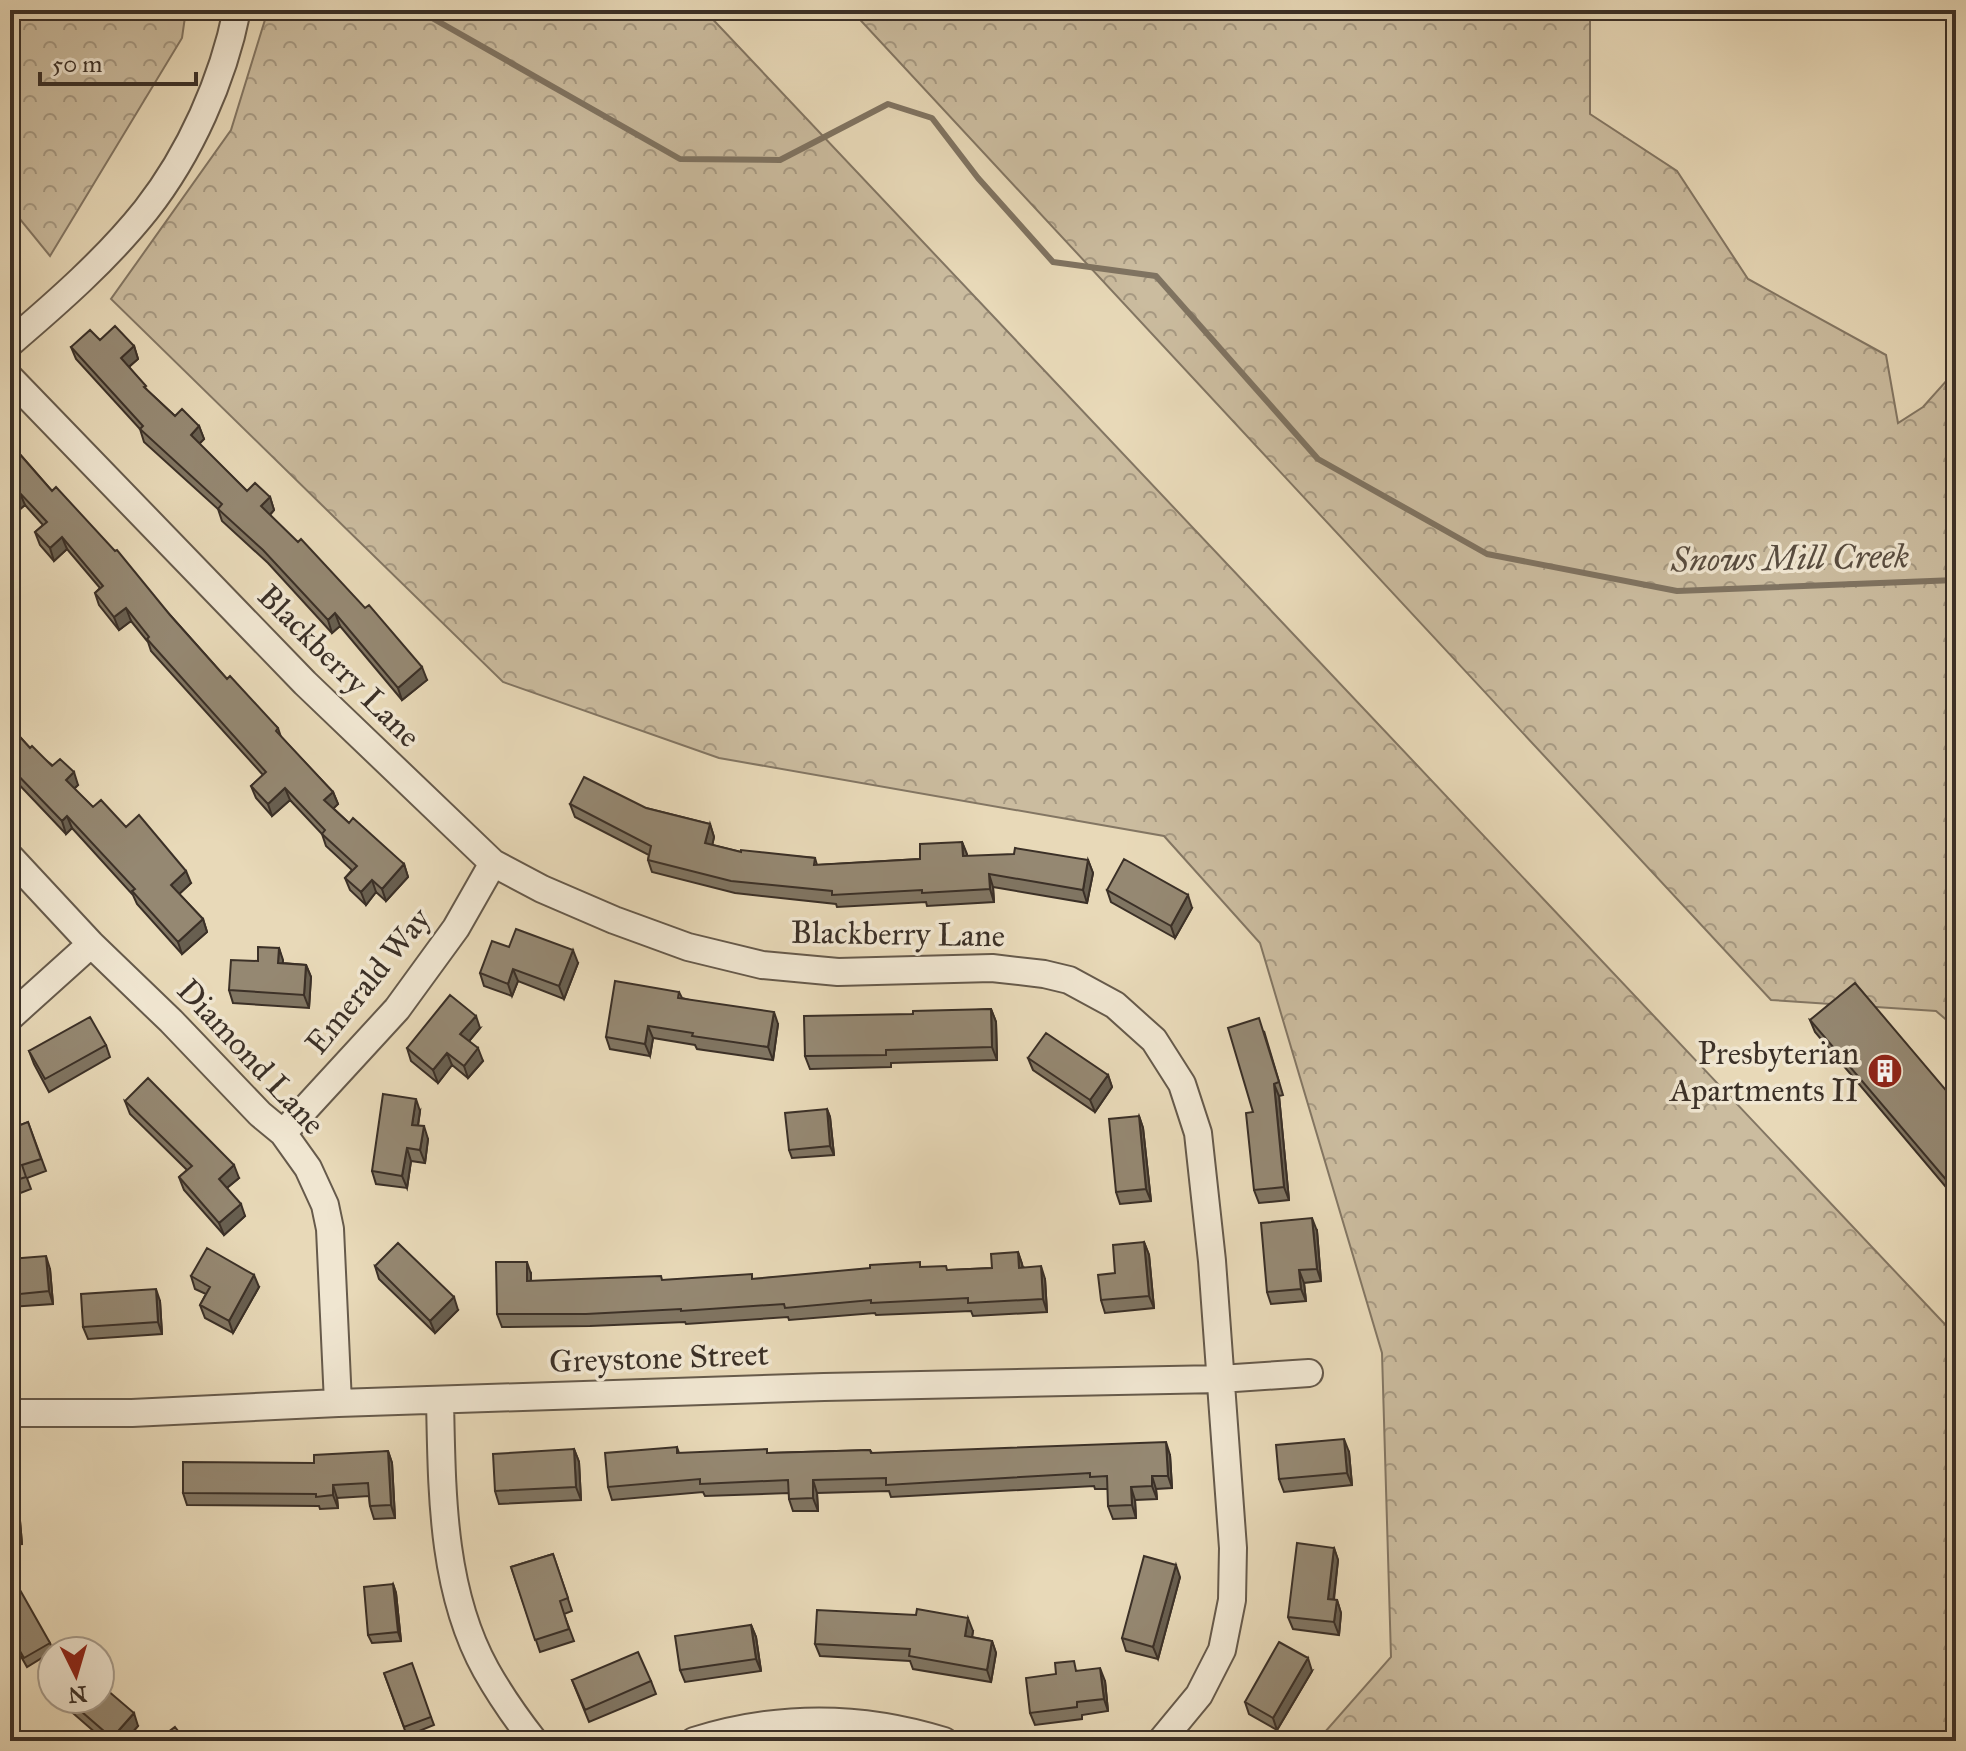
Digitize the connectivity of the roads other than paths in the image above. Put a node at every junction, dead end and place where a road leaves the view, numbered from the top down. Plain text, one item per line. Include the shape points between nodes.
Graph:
1 (237, 10) edge
2 (10, 343) edge
3 (10, 378) edge
4 (10, 857) edge
5 (493, 863) junction
6 (91, 944) junction
7 (10, 1017) edge
8 (283, 1133) junction
9 (1309, 1373) dead end
10 (1220, 1379) junction
11 (440, 1400) junction
12 (338, 1403) junction
13 (10, 1413) edge
14 (534, 1741) edge
15 (694, 1741) edge
16 (944, 1741) edge
17 (1161, 1741) edge

1 - 2 street via 219,74 188,145 146,209
3 - 5 street, Blackberry Lane via 305,683
4 - 6 street, Diamond Lane
5 - 8 street, Emerald Way via 456,928 397,1009
5 - 10 street, Blackberry Lane via 614,920 688,947 762,965 838,972 1018,970 1069,980 1115,1005 1170,1061 1192,1109 1212,1261
6 - 7 street
6 - 8 street, Diamond Lane
8 - 12 street, Diamond Lane via 308,1168 330,1229
9 - 10 street, Greystone Street
10 - 11 street, Greystone Street
10 - 17 street, Blackberry Lane via 1233,1548 1228,1625 1206,1684
11 - 12 street, Greystone Street
11 - 14 street via 442,1495 465,1621 484,1668
12 - 13 street, Greystone Street
15 - 16 street via 799,1721 877,1724

